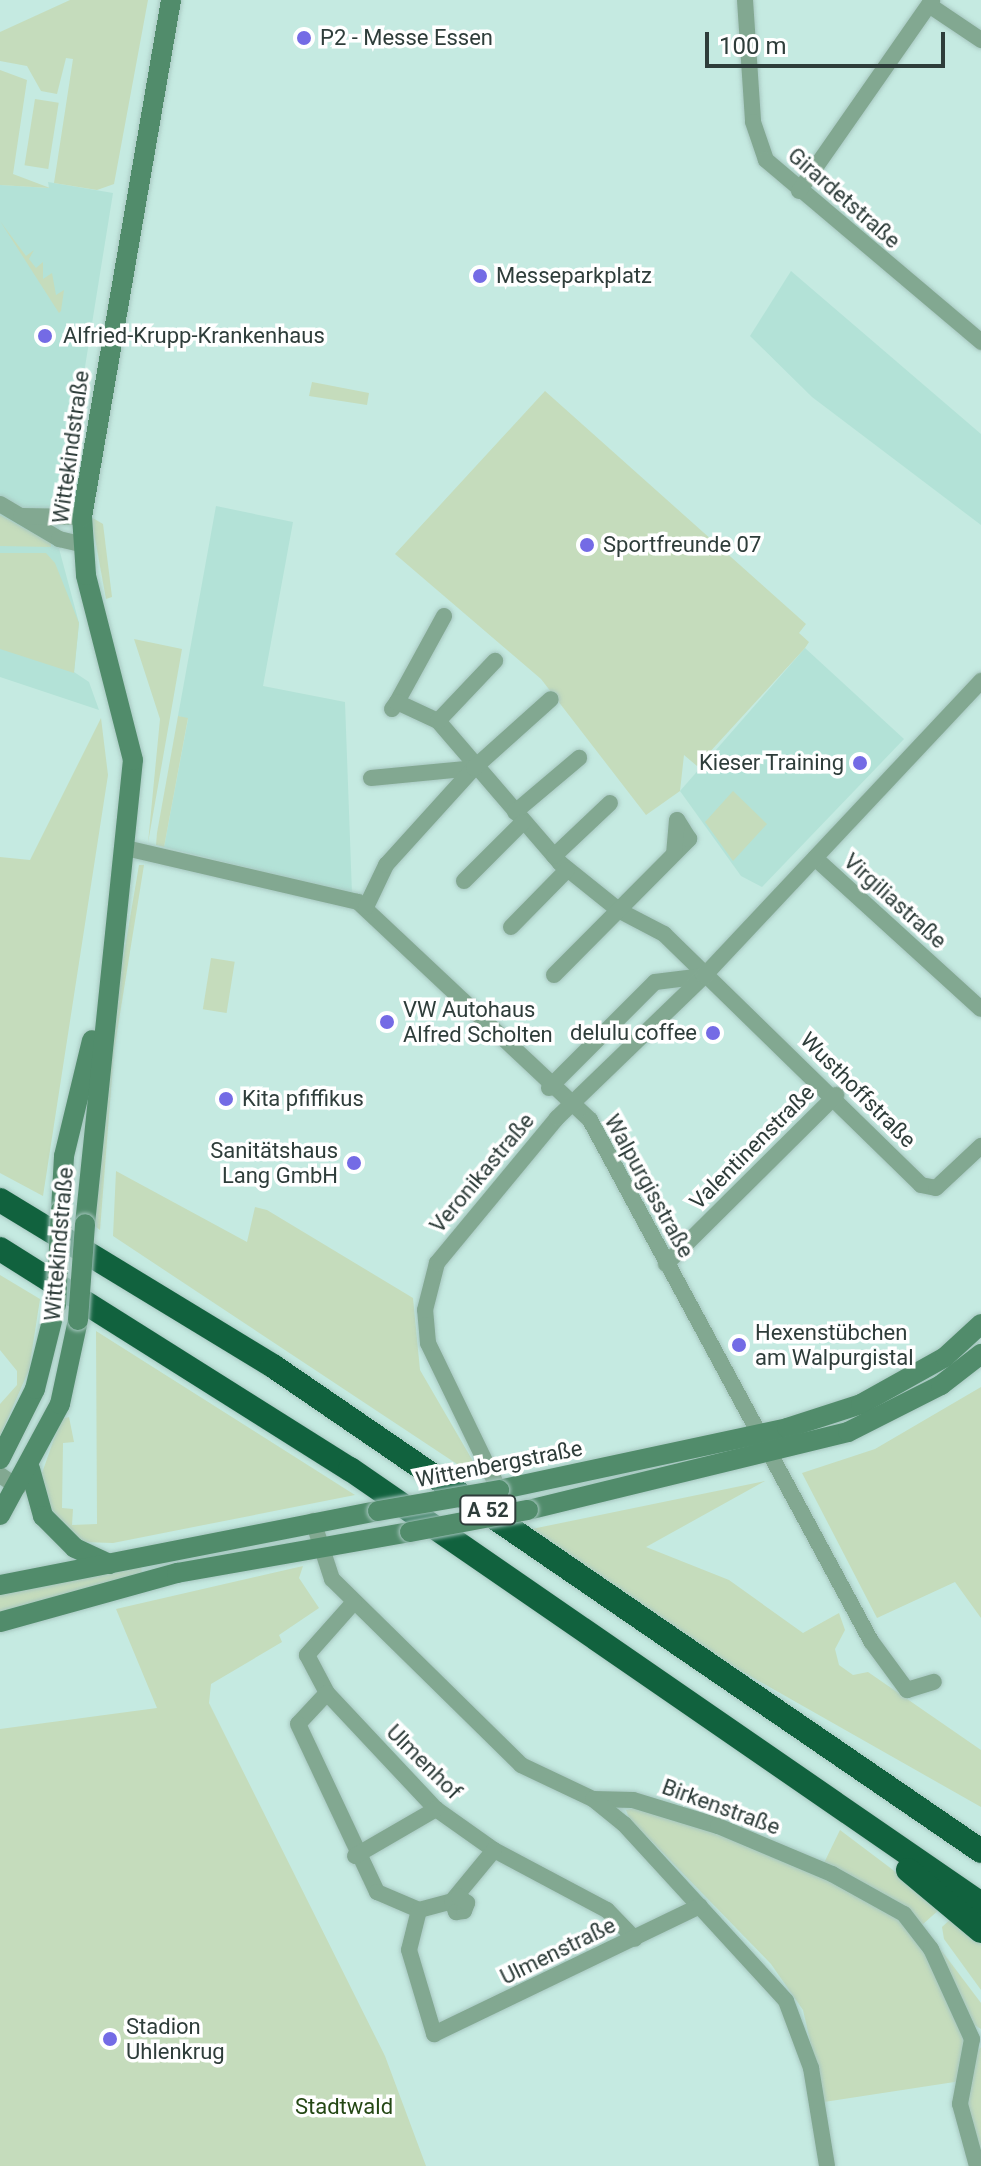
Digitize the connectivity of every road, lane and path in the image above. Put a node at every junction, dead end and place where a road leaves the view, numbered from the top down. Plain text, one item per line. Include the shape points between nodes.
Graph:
1 (171, 0) edge
2 (745, 0) edge
3 (930, 3) edge
4 (981, 40) edge
5 (799, 191) junction
6 (981, 342) edge
7 (0, 504) edge
8 (20, 516) junction
9 (82, 517) junction
10 (81, 544) junction
11 (444, 616) dead end
12 (495, 661) dead end
13 (981, 681) edge
14 (551, 699) dead end
15 (438, 721) junction
16 (579, 758) dead end
17 (474, 768) junction
18 (371, 778) dead end
19 (610, 803) dead end
20 (519, 817) junction
21 (126, 848) junction
22 (674, 853) dead end
23 (554, 856) junction
24 (815, 858) junction
25 (567, 870) junction
26 (464, 881) dead end
27 (366, 907) junction
28 (620, 911) junction
29 (511, 927) dead end
30 (554, 975) dead end
31 (704, 976) junction
32 (104, 993) junction
33 (981, 1009) edge
34 (549, 1088) junction
35 (836, 1095) junction
36 (571, 1104) junction
37 (981, 1146) edge
38 (0, 1200) edge
39 (0, 1249) edge
40 (666, 1264) junction
41 (981, 1324) edge
42 (981, 1354) edge
43 (760, 1435) junction
44 (769, 1456) junction
45 (0, 1459) edge
46 (30, 1469) junction
47 (0, 1475) edge
48 (18, 1487) junction
49 (499, 1490) junction
50 (0, 1515) edge
51 (313, 1521) junction
52 (318, 1547) junction
53 (109, 1564) junction
54 (0, 1585) edge
55 (354, 1602) junction
56 (0, 1622) edge
57 (934, 1682) dead end
58 (327, 1693) junction
59 (593, 1799) junction
60 (844, 1807) junction
61 (436, 1809) junction
62 (494, 1850) junction
63 (981, 1851) edge
64 (355, 1856) junction
65 (981, 1904) edge
66 (700, 1906) junction
67 (419, 1910) junction
68 (981, 1931) edge
69 (635, 1939) junction
70 (827, 2166) edge
71 (977, 2166) edge

1 - 9 main road, Wittekindstraße
2 - 5 street, Girardetstraße via 755,131 766,160
3 - 4 street
3 - 5 street
5 - 6 street, Girardetstraße
7 - 8 street
8 - 9 street
8 - 10 street
9 - 10 main road, Wittekindstraße
10 - 21 main road, Wittekindstraße via 132,743
11 - 15 street via 395,705
12 - 15 street
13 - 24 street, Veronikastraße
14 - 17 street
15 - 17 street, Wusthoffstraße
16 - 20 street
17 - 18 street
17 - 20 street, Wusthoffstraße
17 - 27 street via 386,865
19 - 23 street
20 - 23 street, Wusthoffstraße
20 - 26 street
21 - 27 street
21 - 32 main road, Wittekindstraße
22 - 28 street
23 - 25 street, Wusthoffstraße
24 - 31 street, Veronikastraße
24 - 33 street, Virgiliastraße
25 - 28 street, Wusthoffstraße
25 - 29 street
27 - 34 street, Walpurgisstraße
28 - 30 street
28 - 31 street, Wusthoffstraße via 664,934
31 - 34 street via 655,982
31 - 35 street, Wusthoffstraße
31 - 36 street, Veronikastraße
32 - 45 main road, Wittekindstraße, bridge via 75,1104 56,1305 35,1389
32 - 46 main road, Wittekindstraße, bridge via 78,1320 60,1404
34 - 36 street, Walpurgisstraße
35 - 37 street, Wusthoffstraße via 925,1188 942,1184
35 - 40 street, Valentinenstraße
36 - 40 street, Walpurgisstraße via 590,1120
36 - 49 street, Veronikastraße via 452,1240 437,1263 425,1310 437,1369
38 - 63 highway, A 52 via 286,1375
39 - 60 highway, A 52 via 338,1460
40 - 43 street, Walpurgisstraße
41 - 43 main road, Wittenbergstraße via 904,1383
42 - 44 main road via 898,1409
43 - 44 street, Walpurgisstraße
43 - 49 main road, Wittenbergstraße
44 - 52 main road, bridge via 528,1510
44 - 57 street, Walpurgisstraße via 898,1683 908,1690
46 - 48 main road, Wittekindstraße
46 - 53 main road via 32,1494 49,1523
47 - 48 street
48 - 50 main road, Wittekindstraße
49 - 51 main road, Wittenbergstraße, bridge
51 - 52 street, Birkenstraße
51 - 53 main road, Wittenbergstraße
52 - 55 street, Birkenstraße
52 - 56 main road via 177,1573
53 - 54 main road, Wittenbergstraße
55 - 58 street, Ulmenhof via 307,1655
55 - 59 street, Birkenstraße via 521,1765
58 - 61 street, Ulmenhof
58 - 64 street via 298,1724
59 - 66 street
59 - 71 street, Birkenstraße via 679,1811 832,1874 904,1914 931,1949 972,2039 960,2104
60 - 65 highway, A 52
60 - 68 highway via 886,1853
61 - 62 street, Ulmenhof
61 - 64 street
62 - 67 street via 455,1898
62 - 69 street, Ulmenhof via 607,1910
64 - 67 street via 377,1892
66 - 69 street, Ulmenstraße
66 - 70 street via 786,2001 811,2068
67 - 69 street, Ulmenstraße via 409,1950 434,2034

